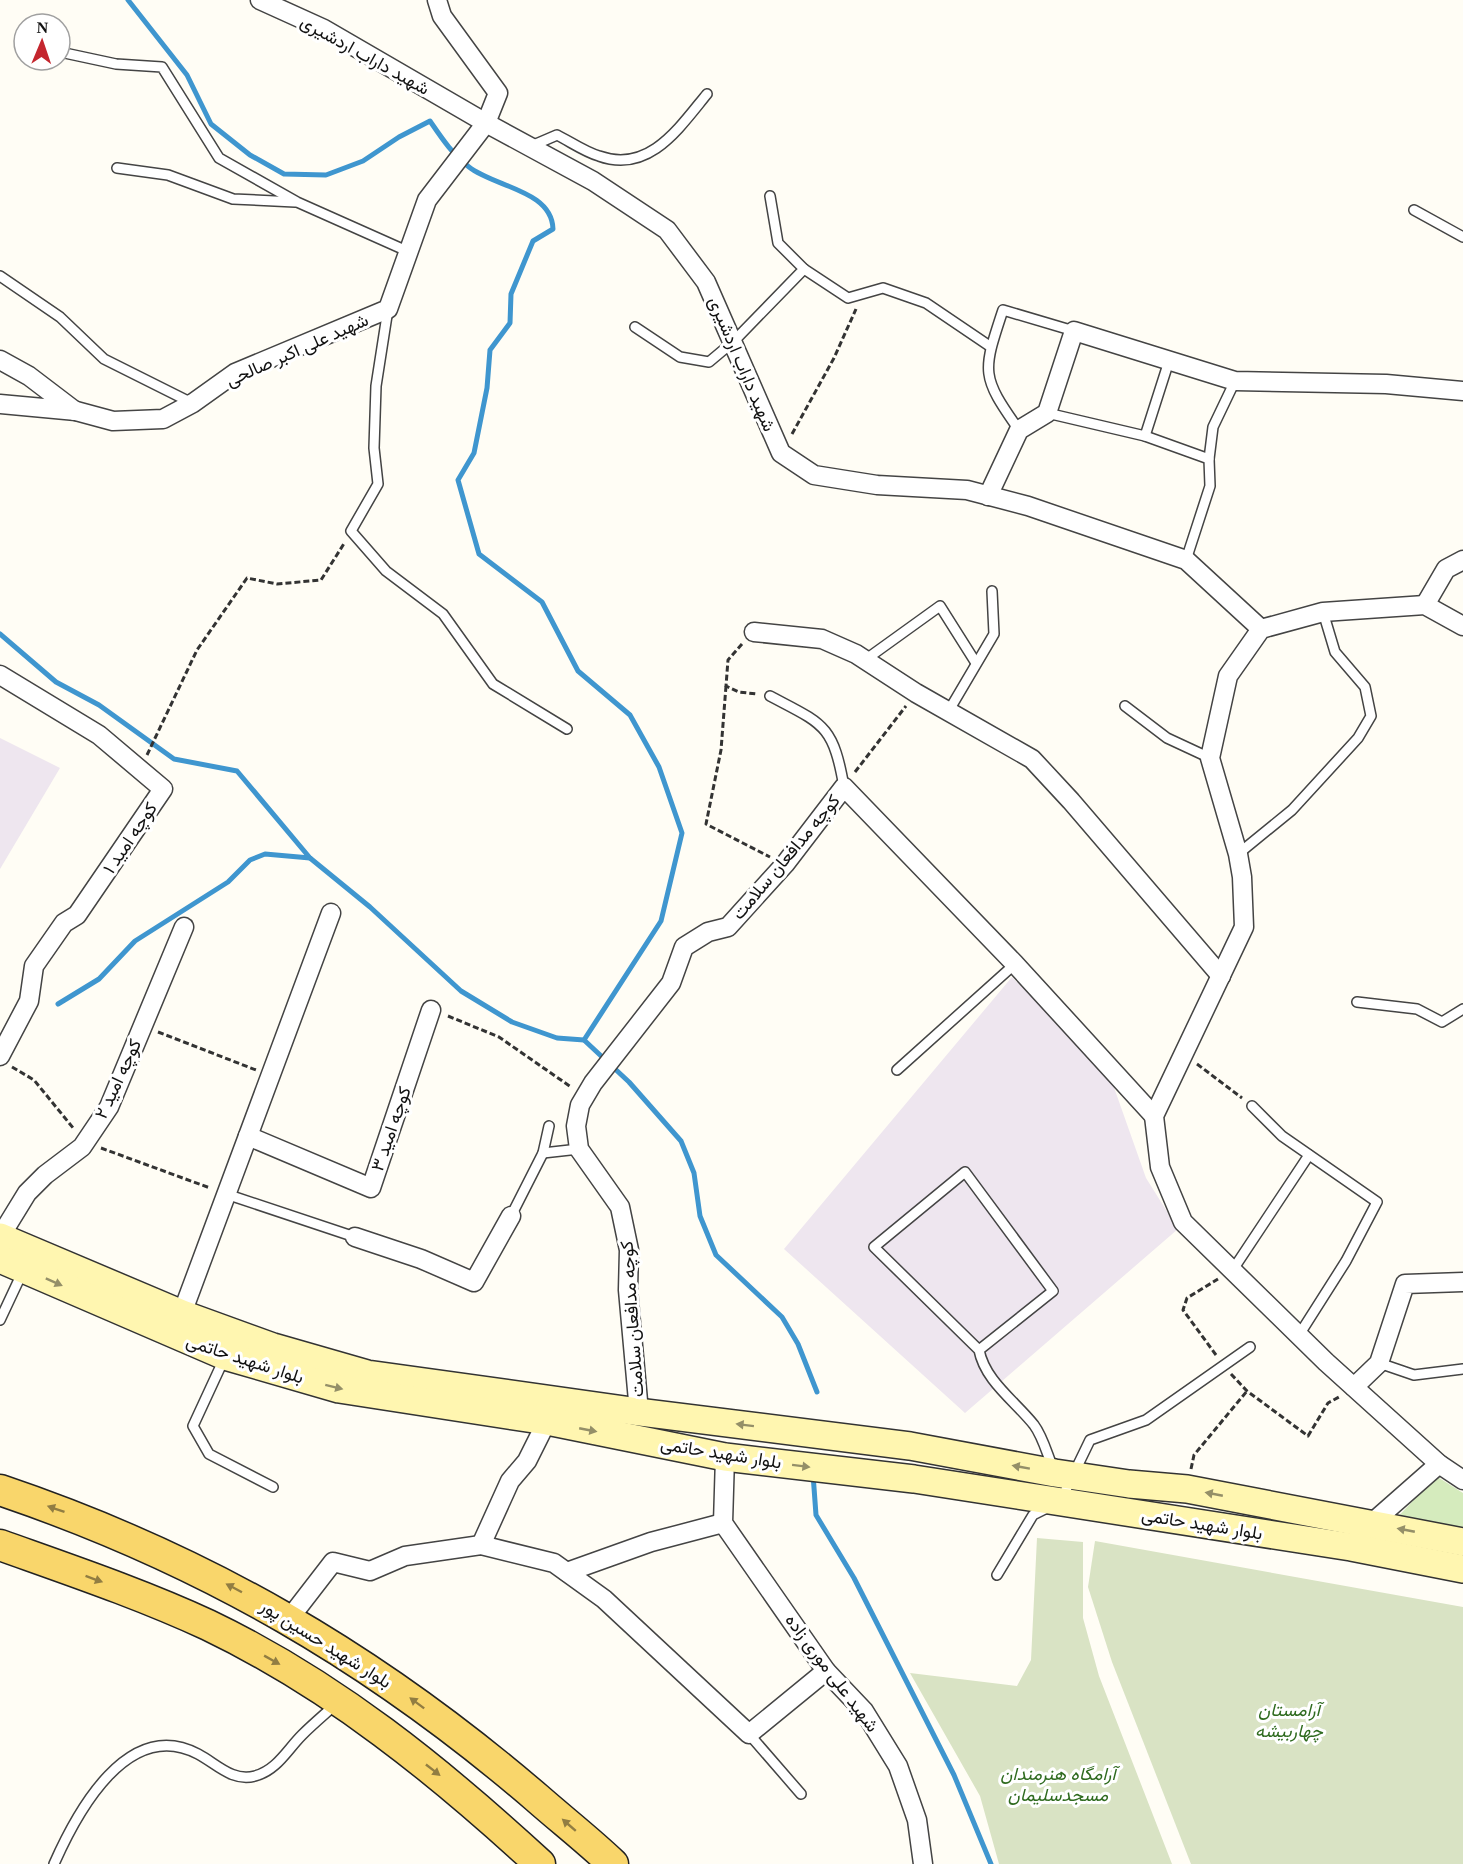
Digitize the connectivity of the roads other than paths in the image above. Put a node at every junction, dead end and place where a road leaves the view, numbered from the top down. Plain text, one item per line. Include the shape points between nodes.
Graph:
1 (260, 0) edge
2 (437, 0) edge
3 (72, 55) edge
4 (707, 94) dead end
5 (486, 123) junction
6 (529, 147) junction
7 (117, 168) dead end
8 (770, 196) dead end
9 (297, 202) junction
10 (1413, 210) dead end
11 (1463, 237) edge
12 (407, 251) junction
13 (804, 269) junction
14 (0, 276) edge
15 (388, 309) junction
16 (634, 327) dead end
17 (1074, 331) junction
18 (734, 342) junction
19 (991, 347) junction
20 (0, 360) edge
21 (1169, 361) junction
22 (1235, 381) junction
23 (1463, 390) edge
24 (193, 403) junction
25 (0, 404) edge
26 (76, 411) junction
27 (1047, 413) junction
28 (1019, 430) junction
29 (1145, 436) junction
30 (1209, 459) junction
31 (988, 496) junction
32 (1186, 560) junction
33 (1463, 560) edge
34 (992, 591) dead end
35 (1425, 605) junction
36 (1323, 612) junction
37 (1463, 627) edge
38 (1261, 629) junction
39 (754, 632) road end
40 (865, 660) junction
41 (976, 663) junction
42 (0, 675) edge
43 (770, 696) road end
44 (1125, 706) dead end
45 (948, 712) junction
46 (567, 729) dead end
47 (1210, 758) junction
48 (844, 787) junction
49 (1238, 854) junction
50 (331, 913) dead end
51 (184, 927) dead end
52 (1015, 964) junction
53 (1221, 976) junction
54 (1357, 1002) dead end
55 (1463, 1009) edge
56 (431, 1010) road end
57 (0, 1056) edge
58 (897, 1070) dead end
59 (1252, 1106) road end
60 (1154, 1116) junction
61 (549, 1126) dead end
62 (248, 1136) junction
63 (579, 1149) junction
64 (543, 1153) junction
65 (1309, 1155) junction
66 (226, 1194) junction
67 (511, 1216) joint
68 (355, 1237) joint
69 (0, 1238) edge
70 (12, 1264) edge
71 (1233, 1271) junction
72 (1463, 1282) edge
73 (0, 1320) edge
74 (178, 1324) junction
75 (1299, 1335) junction
76 (1250, 1347) dead end
77 (979, 1350) junction
78 (225, 1356) junction
79 (1379, 1363) junction
80 (1463, 1369) edge
81 (1354, 1387) junction
82 (639, 1412) junction
83 (547, 1421) junction
84 (725, 1457) junction
85 (1439, 1464) junction
86 (1064, 1473) junction
87 (1463, 1480) edge
88 (273, 1487) dead end
89 (0, 1490) edge
90 (1060, 1502) junction
91 (723, 1523) junction
92 (1369, 1523) junction
93 (1463, 1542) edge
94 (0, 1545) edge
95 (481, 1545) junction
96 (1350, 1547) junction
97 (1463, 1569) edge
98 (567, 1572) junction
99 (997, 1575) dead end
100 (289, 1619) junction
101 (826, 1671) junction
102 (338, 1701) junction
103 (749, 1734) junction
104 (801, 1794) dead end
105 (54, 1864) edge
106 (540, 1864) edge
107 (613, 1864) edge
108 (923, 1864) edge

1 - 5 street, شهید داراب اردشیری via 324,29
2 - 5 street via 442,16 498,93
3 - 9 lane via 116,64 162,67 219,158
4 - 6 lane via 665,144 628,162 599,157 557,135
5 - 6 street, شهید داراب اردشیری
5 - 12 street via 426,200
6 - 18 street, شهید داراب اردشیری via 593,181 667,230 706,282
7 - 9 lane via 168,175 233,199
8 - 13 lane via 778,243
9 - 12 lane
10 - 11 lane
12 - 15 street
13 - 18 lane
13 - 19 lane via 848,298 883,288 926,303
14 - 24 lane via 60,316 104,359
15 - 24 street, شهید علی اکبر صالحی via 235,373
15 - 46 lane via 376,386 374,448 378,484 351,531 386,572 443,614 493,684
16 - 18 lane via 680,357 709,362
17 - 19 lane via 1003,310
17 - 21 street
17 - 27 street
18 - 31 street, شهید داراب اردشیری via 781,453 814,475 877,485 967,490
19 - 28 lane via 987,369 993,393
20 - 26 street
21 - 22 street
21 - 29 lane
22 - 23 street
22 - 30 lane via 1214,427
24 - 26 street, شهید علی اکبر صالحی via 163,419 141,422 113,421
25 - 26 street, شهید علی اکبر صالحی
27 - 28 street
27 - 29 lane
28 - 31 street
29 - 30 lane
30 - 32 lane via 1210,486
31 - 32 street, شهید داراب اردشیری
32 - 38 street, شهید داراب اردشیری
33 - 35 street via 1446,569
34 - 41 lane via 994,634
35 - 36 street
35 - 37 street
36 - 38 street
36 - 49 lane via 1335,652 1365,687 1371,716 1358,738 1292,810
38 - 47 street via 1228,676
39 - 40 street via 822,639
40 - 41 lane via 940,606
40 - 45 street
41 - 45 lane
42 - 57 street, کوچه امید ۱ via 99,735 163,789 77,915 64,923 34,966 29,1001
43 - 48 lane via 818,722 829,734
44 - 47 lane via 1167,738
45 - 53 street via 1032,759
47 - 49 street
48 - 52 street, کوچه مدافعان سلامت
48 - 63 street, کوچه مدافعان سلامت via 785,864 728,927 708,932 684,947 671,982 580,1105 576,1126
49 - 53 street via 1244,927
50 - 62 street
51 - 69 street, کوچه امید ۲ via 103,1115 82,1147 27,1193
52 - 58 lane
52 - 60 street, کوچه مدافعان سلامت
53 - 60 street
54 - 55 lane via 1417,1009 1442,1022
56 - 62 street, کوچه امید ۳ via 371,1188
59 - 65 lane via 1282,1136
60 - 71 street via 1160,1167 1183,1222
61 - 64 lane
62 - 66 street
63 - 64 lane
63 - 82 street, کوچه مدافعان سلامت via 620,1208 629,1250 628,1290
64 - 67 lane
65 - 71 lane
65 - 75 lane via 1377,1202 1346,1261
66 - 68 lane
66 - 74 street
67 - 68 street via 474,1282
69 - 74 main road, بلوار شهید حاتمی
70 - 73 lane
70 -> 74 main road, بلوار شهید حاتمی
71 - 75 street
72 - 79 street via 1405,1284
74 - 78 main road, بلوار شهید حاتمی
74 - 82 main road, بلوار شهید حاتمی via 367,1374
75 - 81 street
76 - 86 lane via 1146,1420 1090,1440
77 - 77 lane via 874,1247 965,1172 1053,1290
77 - 86 lane via 993,1379 1036,1427
78 -> 83 main road, بلوار شهید حاتمی via 339,1389
78 - 88 lane via 193,1426 209,1454
79 - 80 lane via 1414,1375
79 - 81 street
81 - 85 street
86 -> 82 main road, بلوار شهید حاتمی via 910,1446
83 -> 84 main road, بلوار شهید حاتمی
83 - 95 street via 527,1461 510,1481
84 -> 90 main road, بلوار شهید حاتمی via 914,1479
84 - 91 street
85 - 87 street
85 - 92 street
86 - 90 lane
92 -> 86 main road, بلوار شهید حاتمی via 1187,1489
100 -> 89 main road, بلوار شهيد حسین پور via 152,1549 64,1511
90 - 96 main road, بلوار شهید حاتمی
90 - 99 lane via 1033,1515
91 - 98 street via 651,1542
91 - 101 street, شهید علی موری زاده
93 -> 92 main road, بلوار شهید حاتمی
92 - 96 street
94 -> 102 main road via 208,1626 303,1677
95 - 98 street via 554,1563
95 - 100 street via 405,1556 370,1571 333,1562
96 - 97 main road, بلوار شهید حاتمی
98 - 103 street via 612,1607
107 -> 100 main road, بلوار شهيد حسین پور via 490,1758 403,1692
101 - 103 street
101 - 108 street, شهید علی موری زاده via 864,1711 898,1766 917,1820
102 - 105 lane via 275,1766 252,1777 232,1775 180,1746 146,1747 135,1752 99,1787 69,1831
102 -> 106 main road via 468,1797
103 - 104 lane

